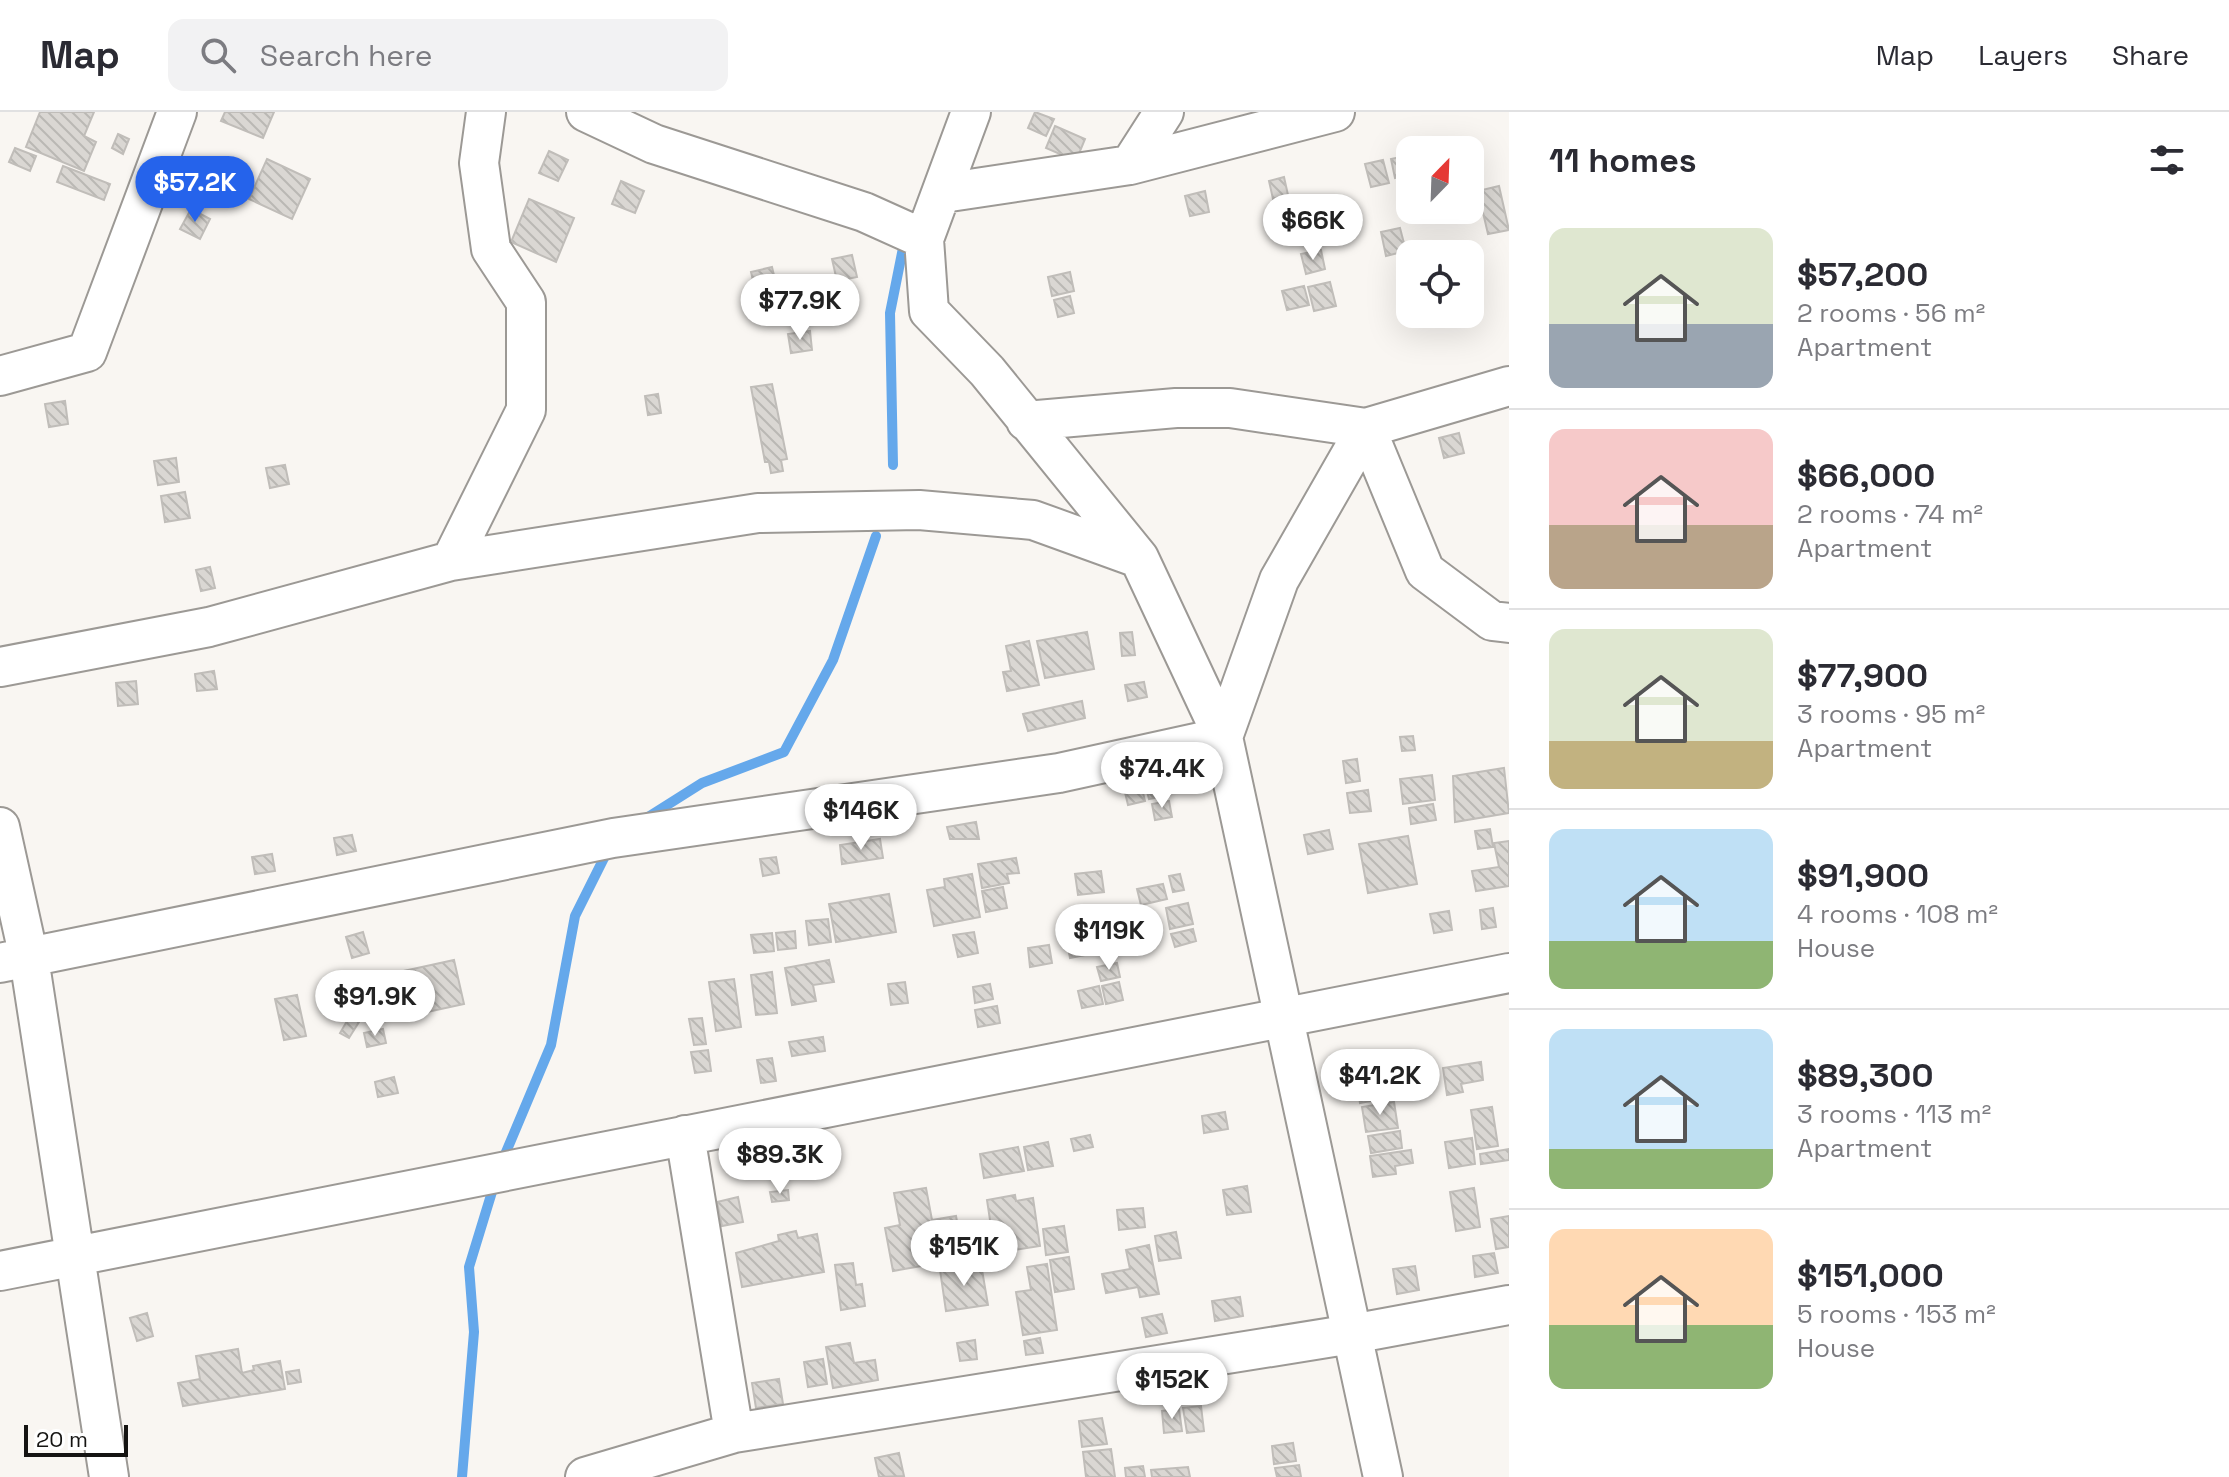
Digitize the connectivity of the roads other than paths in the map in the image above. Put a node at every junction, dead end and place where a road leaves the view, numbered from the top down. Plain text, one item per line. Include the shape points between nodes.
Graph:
1 (177, 112) edge
2 (486, 112) edge
3 (586, 112) edge
4 (971, 112) edge
5 (1164, 112) edge
6 (1335, 112) edge
7 (1130, 165) junction
8 (943, 193) junction
9 (924, 239) junction
10 (0, 376) edge
11 (1509, 386) edge
12 (1026, 421) junction
13 (1366, 428) junction
14 (1139, 558) junction
15 (451, 561) junction
16 (1509, 623) edge
17 (0, 667) edge
18 (1223, 737) junction
19 (0, 827) edge
20 (14, 960) edge
21 (1509, 973) edge
22 (1285, 1019) junction
23 (685, 1135) junction
24 (75, 1256) junction
25 (0, 1271) edge
26 (1509, 1305) edge
27 (1352, 1334) junction
28 (734, 1433) junction
29 (109, 1477) edge
30 (585, 1477) edge
31 (1383, 1477) edge

1 - 10 street via 87,352
2 - 15 street via 479,163 491,249 526,302 526,410
3 - 9 street via 654,144 864,212
4 - 8 street
5 - 7 street
6 - 7 street
7 - 8 street
8 - 9 street
9 - 12 street via 929,311
11 - 13 street
12 - 13 street via 1230,408
12 - 14 street
13 - 16 street via 1425,571 1492,621
13 - 18 street via 1279,580
14 - 15 street via 1033,520 919,510 758,513
14 - 18 street
15 - 17 street via 209,627
18 - 20 street via 1059,773 613,838
18 - 22 street
19 - 20 street
20 - 24 street
21 - 22 street
22 - 23 street
22 - 27 street
23 - 24 street
23 - 28 street
24 - 25 street
24 - 29 street
26 - 27 street
27 - 28 street
27 - 31 street
28 - 30 street

